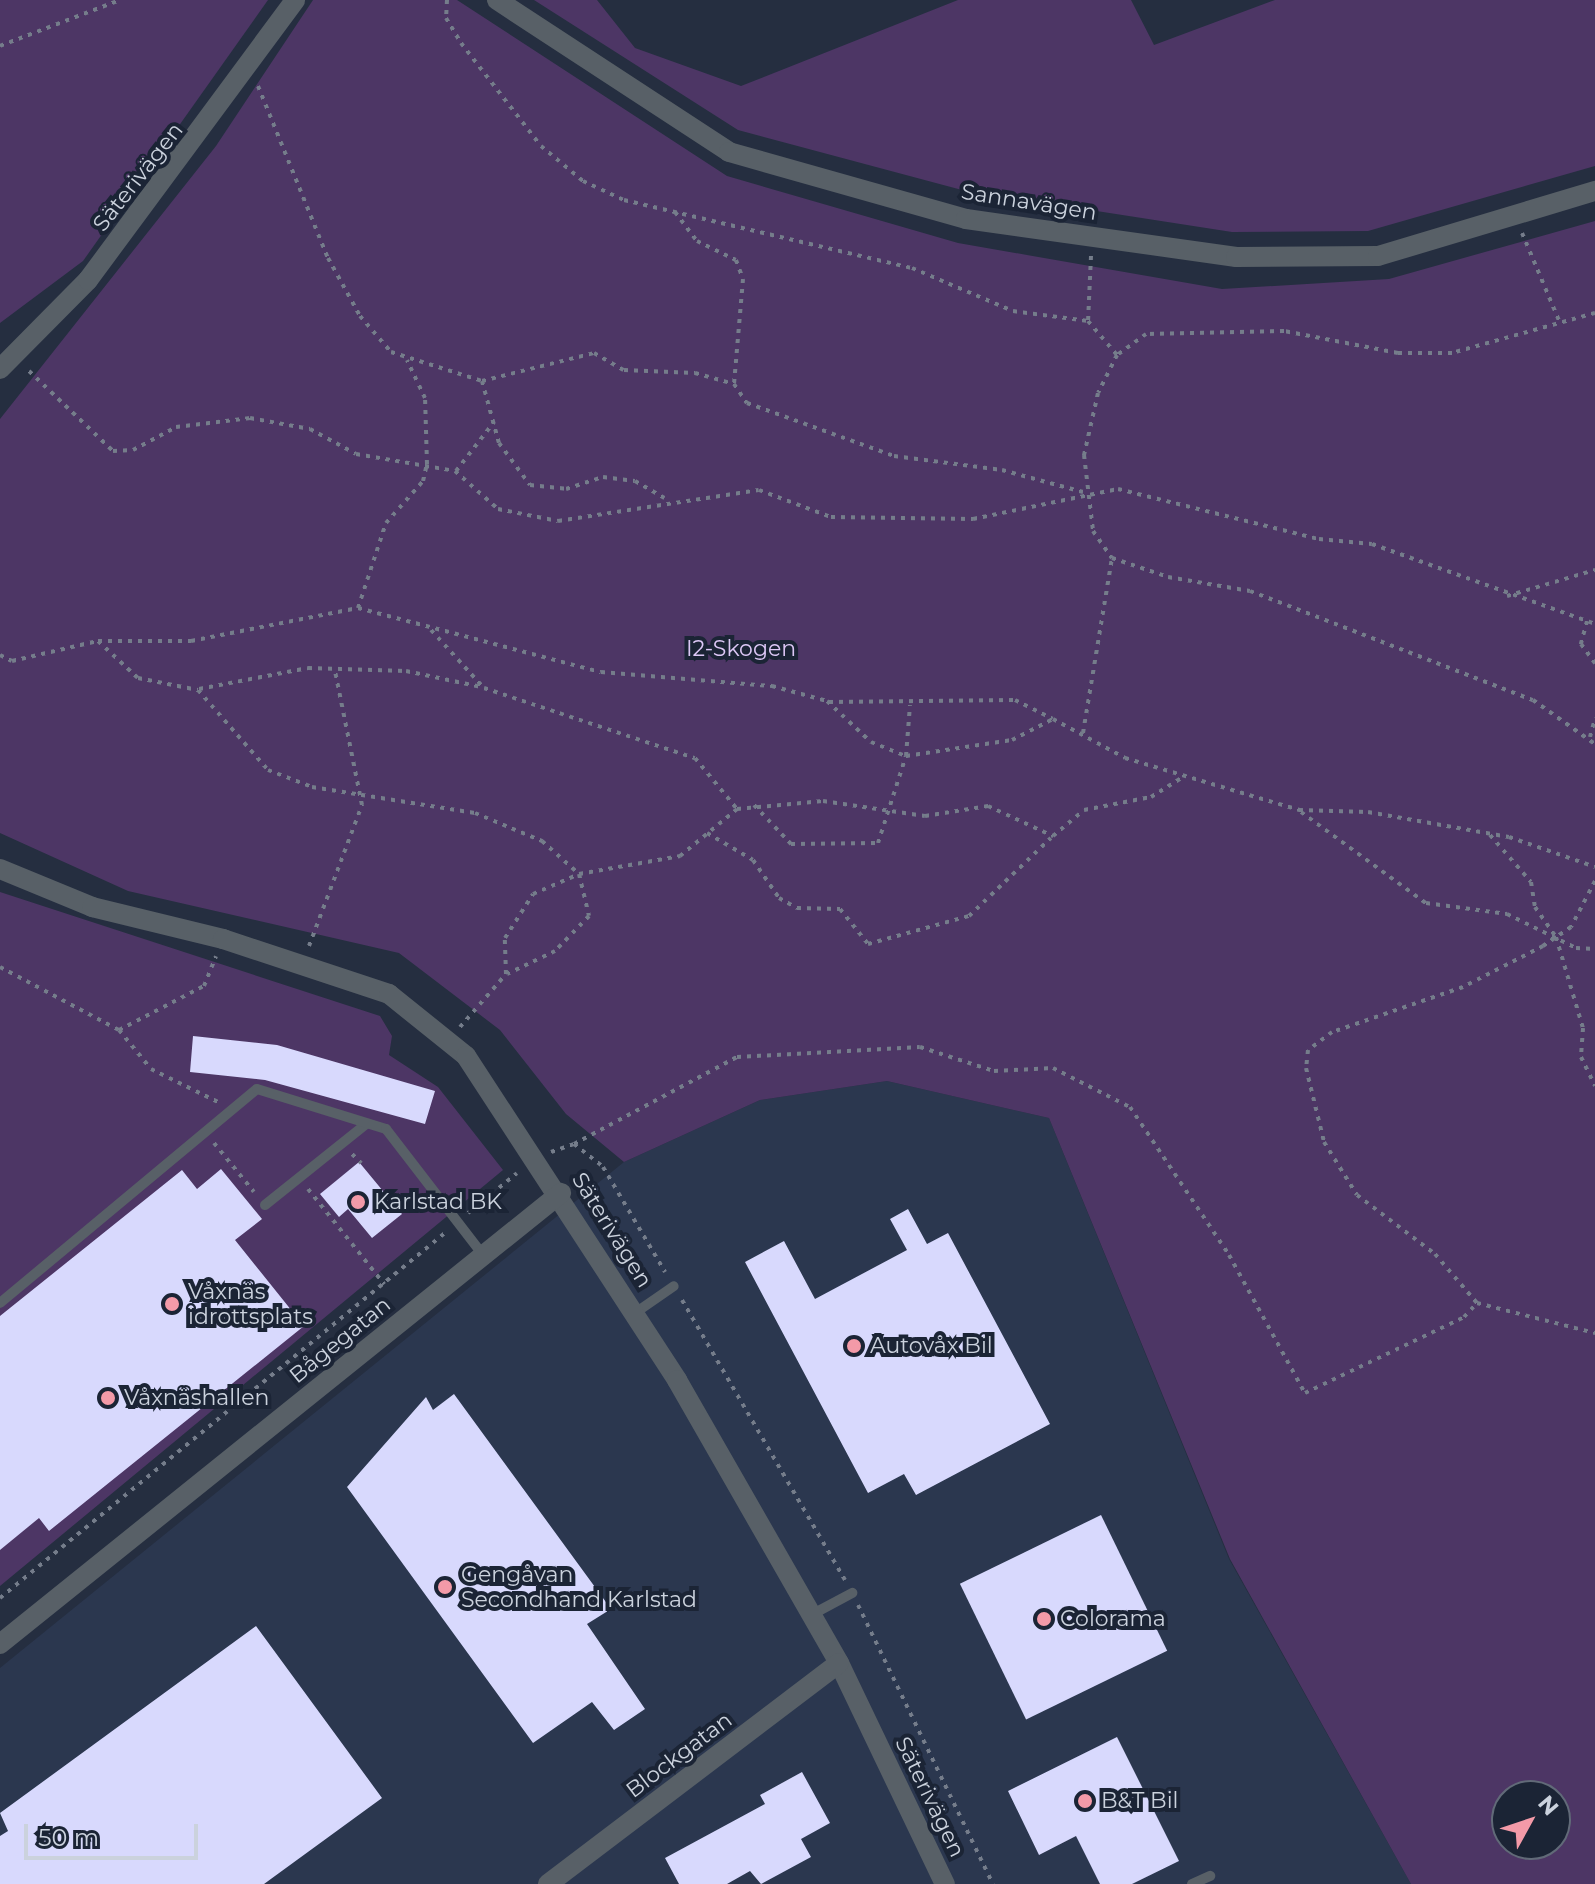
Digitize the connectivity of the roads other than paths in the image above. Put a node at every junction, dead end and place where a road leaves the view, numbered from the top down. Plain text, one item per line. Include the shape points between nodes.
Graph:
1 (295, 0) edge
2 (497, 0) edge
3 (1595, 191) edge
4 (6, 362) edge
5 (0, 869) edge
6 (366, 1124) junction
7 (561, 1193) junction
8 (265, 1205) road end
9 (483, 1255) junction
10 (674, 1286) road end
11 (0, 1303) edge
12 (635, 1313) junction
13 (852, 1593) road end
14 (811, 1615) junction
15 (0, 1644) edge
16 (839, 1663) junction
17 (1210, 1876) dead end
18 (548, 1884) edge
19 (945, 1884) edge
20 (1192, 1884) edge

1 - 4 street, Säterivägen via 253,64 88,280
2 - 3 street, Sannavägen via 729,152 966,219 1236,257 1378,256
5 - 7 street, Säterivägen via 92,907 223,939 389,994 447,1041
6 - 8 lane
6 - 9 lane via 393,1136
6 - 11 lane via 273,1089 257,1089
7 - 9 street, Bågegatan
7 - 12 street, Säterivägen
9 - 15 street, Bågegatan
10 - 12 lane
12 - 14 street, Säterivägen
13 - 14 lane
14 - 16 street, Säterivägen
16 - 18 street, Blockgatan
16 - 19 street, Säterivägen
17 - 20 lane

